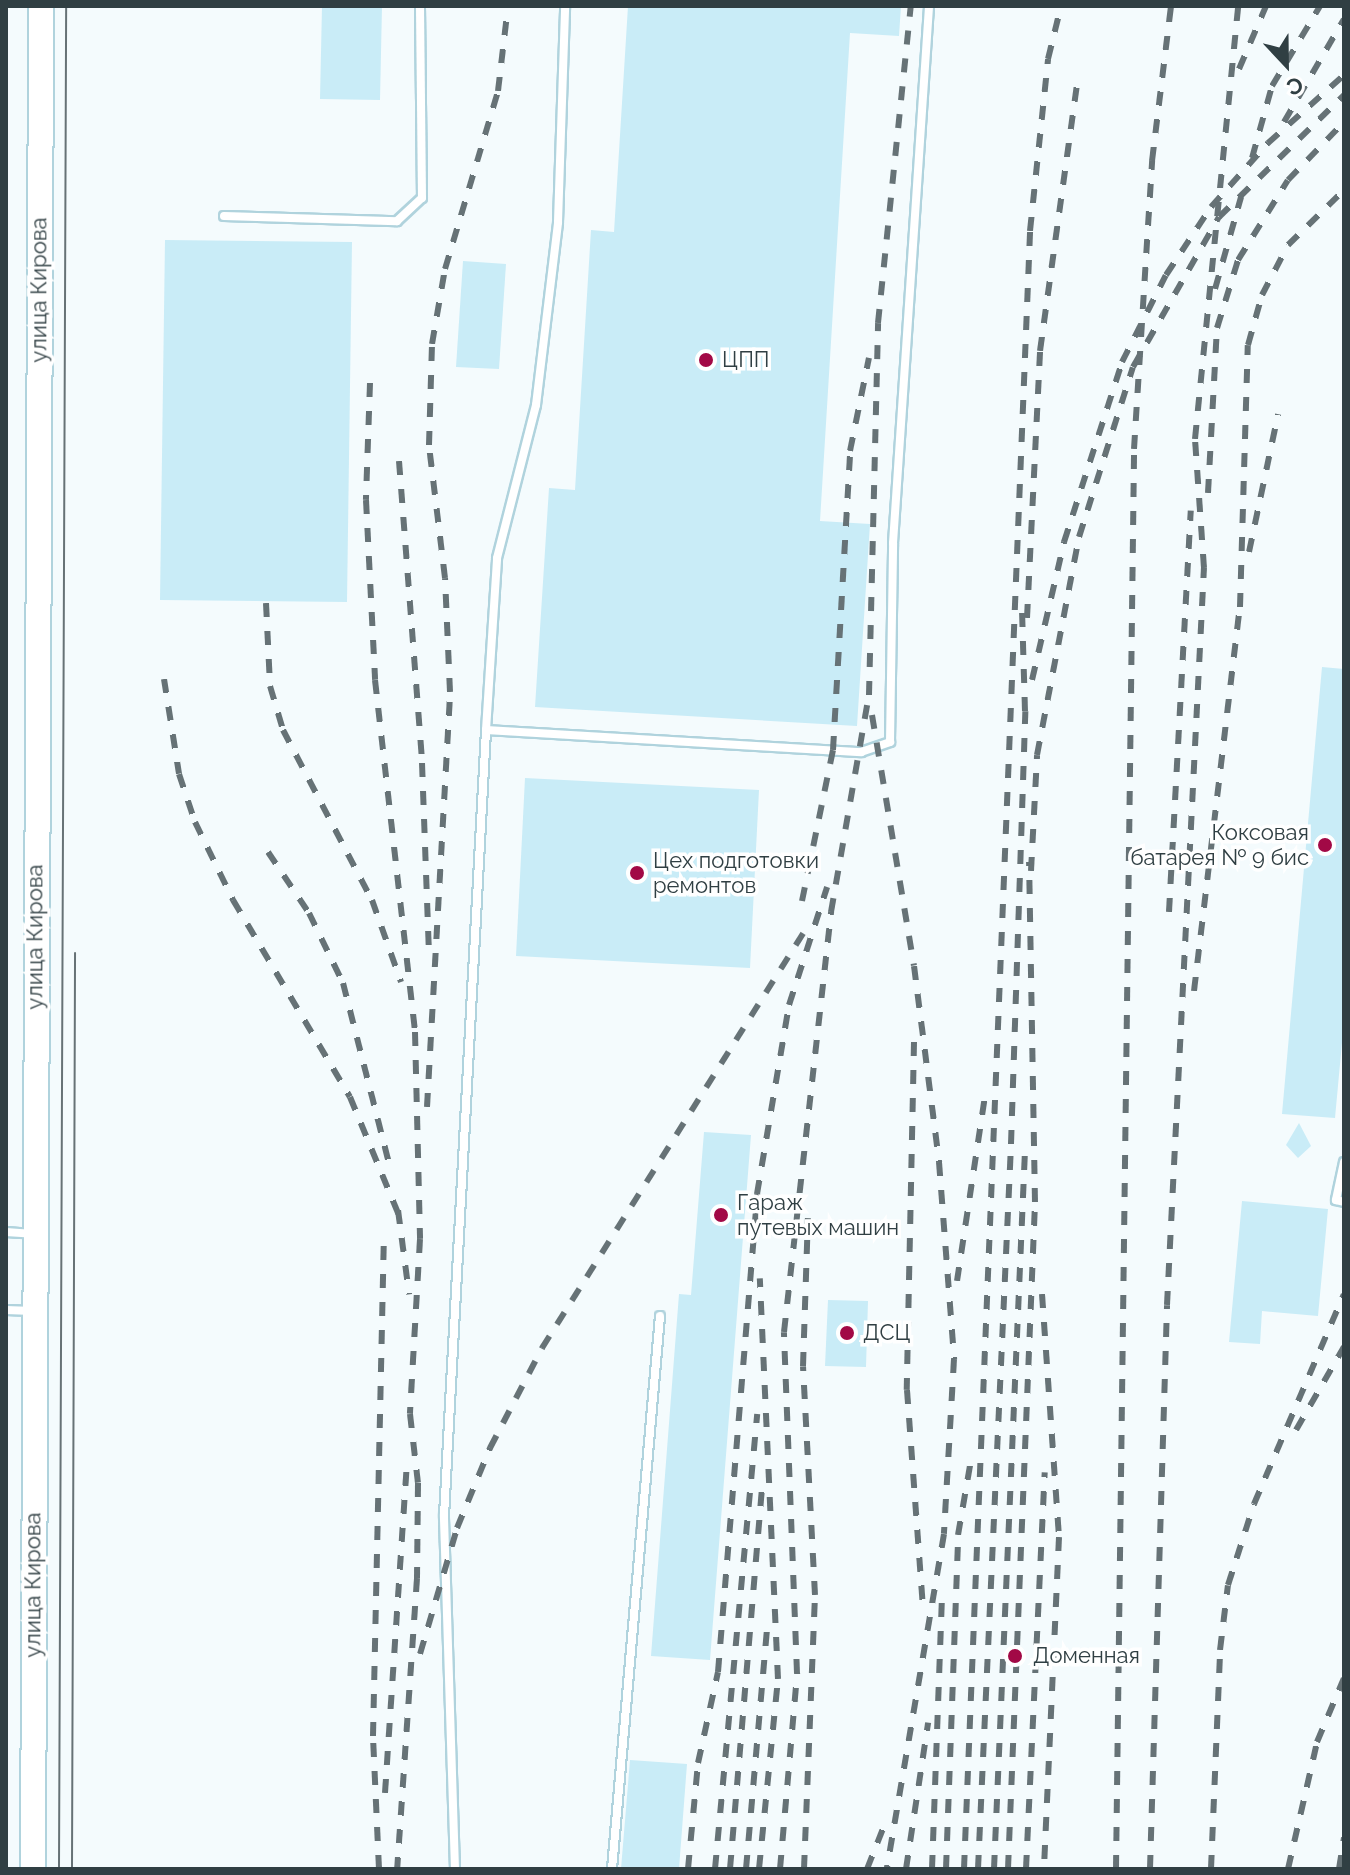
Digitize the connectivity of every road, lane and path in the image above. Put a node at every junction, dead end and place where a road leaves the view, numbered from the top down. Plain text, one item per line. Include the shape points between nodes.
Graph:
1 (41, 6) edge
2 (420, 6) edge
3 (565, 6) edge
4 (929, 6) edge
5 (224, 216) dead end
6 (486, 730) junction
7 (1344, 1162) edge
8 (1344, 1202) edge
9 (6, 1232) edge
10 (34, 1234) junction
11 (14, 1312) edge
12 (660, 1316) dead end
13 (33, 1869) edge
14 (455, 1869) edge
15 (612, 1869) edge

1 - 10 main road, улица Кирова
2 - 5 lane via 422,198 397,221
3 - 6 lane via 558,222 536,405 497,558
4 - 6 lane via 893,543 890,742 861,752
6 - 14 lane via 444,1516
7 - 8 lane via 1336,1200
9 - 10 lane
10 - 11 main road, улица Кирова
11 - 13 main road, улица Кирова
12 - 15 lane

